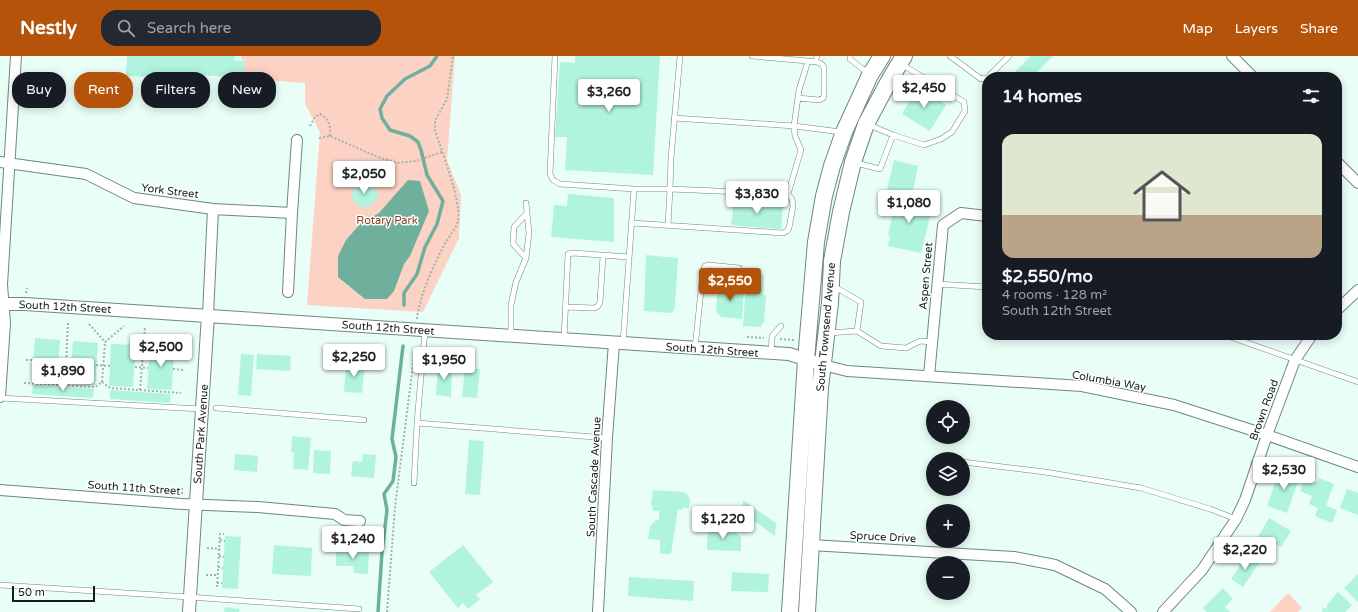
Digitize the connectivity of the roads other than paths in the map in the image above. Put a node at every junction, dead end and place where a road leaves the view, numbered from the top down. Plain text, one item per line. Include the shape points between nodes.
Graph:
1 (16, 56) edge
2 (555, 56) edge
3 (680, 56) edge
4 (752, 56) edge
5 (817, 56) edge
6 (850, 56) edge
7 (882, 56) edge
8 (950, 56) edge
9 (1010, 56) edge
10 (1232, 56) edge
11 (902, 60) edge
12 (808, 61) junction
13 (815, 62) junction
14 (994, 72) edge
15 (1248, 72) edge
16 (870, 75) junction
17 (982, 79) edge
18 (798, 98) junction
19 (674, 118) junction
20 (866, 124) junction
21 (794, 126) junction
22 (844, 132) junction
23 (893, 135) junction
24 (297, 140) dead end
25 (853, 162) junction
26 (4, 163) edge
27 (1342, 167) edge
28 (1358, 183) edge
29 (634, 189) junction
30 (670, 189) junction
31 (788, 194) junction
32 (526, 203) dead end
33 (213, 209) junction
34 (292, 213) junction
35 (527, 213) junction
36 (982, 215) edge
37 (632, 223) junction
38 (668, 225) junction
39 (603, 256) junction
40 (629, 257) junction
41 (526, 258) junction
42 (739, 268) dead end
43 (937, 284) junction
44 (831, 285) junction
45 (982, 287) edge
46 (1358, 290) edge
47 (288, 292) dead end
48 (2, 304) edge
49 (1342, 305) edge
50 (566, 307) junction
51 (208, 315) junction
52 (781, 326) dead end
53 (425, 330) junction
54 (857, 331) junction
55 (827, 333) junction
56 (511, 336) junction
57 (564, 340) junction
58 (1239, 340) edge
59 (1308, 340) edge
60 (933, 342) junction
61 (618, 343) junction
62 (695, 349) junction
63 (771, 353) junction
64 (806, 360) junction
65 (1295, 360) junction
66 (823, 365) junction
67 (929, 376) junction
68 (1358, 382) edge
69 (0, 397) edge
70 (216, 408) dead end
71 (202, 409) junction
72 (364, 420) dead end
73 (417, 423) junction
74 (1267, 435) junction
75 (607, 438) junction
76 (970, 463) edge
77 (1358, 467) edge
78 (414, 483) dead end
79 (0, 490) edge
80 (196, 504) junction
81 (1236, 519) junction
82 (360, 521) dead end
83 (811, 545) junction
84 (0, 585) edge
85 (190, 596) junction
86 (359, 609) dead end
87 (188, 612) edge
88 (598, 612) edge
89 (790, 612) edge
90 (807, 612) edge
91 (1131, 612) edge
92 (1163, 612) edge

1 - 26 street
2 - 29 lane via 550,174 553,180 560,184
3 - 19 lane
4 - 12 lane
5 - 13 lane
6 - 16 lane via 850,59
7 - 16 highway, South Townsend Avenue
8 - 17 lane
9 - 14 lane
10 - 15 street
11 - 20 highway, South Townsend Avenue
11 - 23 lane via 964,102 965,110 952,132 924,145
12 - 13 lane
12 - 18 lane
13 - 18 lane via 823,64 824,68 823,98
16 - 22 highway, South Townsend Avenue
18 - 21 lane
19 - 21 lane
19 - 30 lane
20 - 23 lane
20 - 25 highway, South Townsend Avenue
21 - 22 lane
21 - 31 lane via 801,150
22 - 64 highway, South Townsend Avenue via 824,196 816,242
23 - 25 lane via 880,169
24 - 34 street
25 - 44 highway, South Townsend Avenue via 840,212 832,260
26 - 33 street, York Street via 86,174 134,198
26 - 48 street
27 - 28 street
29 - 30 lane
29 - 37 lane
30 - 31 lane
30 - 38 lane
31 - 38 lane via 793,206 789,228 783,233
32 - 35 lane
33 - 34 street, York Street
33 - 51 street, South Park Avenue
34 - 47 street
35 - 41 lane via 529,233
35 - 41 lane via 514,227 513,244
36 - 43 street, Aspen Street via 961,213 943,224
37 - 38 lane
37 - 40 lane
39 - 40 lane
39 - 50 lane via 598,306
39 - 50 lane via 568,254
40 - 61 lane
41 - 56 lane via 516,282 511,305
42 - 62 lane via 705,266
43 - 45 lane
43 - 60 street, Aspen Street
44 - 54 lane via 861,302
44 - 55 highway, South Townsend Avenue
46 - 49 street
48 - 51 street, South 12th Street
48 - 69 street via 5,323
50 - 57 lane
51 - 53 street, South 12th Street
51 - 71 street, South Park Avenue
52 - 63 lane via 772,336
53 - 56 street, South 12th Street
53 - 73 lane
54 - 55 lane
54 - 60 lane via 881,346 906,348 920,341
55 - 66 highway, South Townsend Avenue
56 - 57 street, South 12th Street
57 - 61 street, South 12th Street
58 - 65 lane
59 - 65 street, Brown Road
60 - 67 street, Aspen Street
61 - 62 street, South 12th Street
61 - 75 street, South Cascade Avenue
62 - 63 street, South 12th Street
63 - 64 street, South 12th Street via 794,355
64 - 66 street, South 12th Street
64 - 89 highway, South Townsend Avenue
65 - 68 lane
65 - 74 street, Brown Road
66 - 67 street, Columbia Way via 847,371
66 - 83 highway, South Townsend Avenue
67 - 74 street, Columbia Way via 1082,386 1174,405
69 - 71 lane
70 - 72 lane
71 - 80 street, South Park Avenue
73 - 75 lane
73 - 78 lane
74 - 77 street, Columbia Way
74 - 81 street, Brown Road
75 - 88 street, South Cascade Avenue
76 - 81 lane via 1046,472 1141,488
79 - 80 street, South 11th Street
80 - 82 street, South 11th Street via 258,506 335,514 344,520
80 - 85 street, South Park Avenue
81 - 92 street, Brown Road via 1202,570
83 - 90 highway, South Townsend Avenue
83 - 91 street, Spruce Drive via 1014,557 1055,565 1105,589
84 - 85 lane
85 - 86 lane
85 - 87 street, South Park Avenue

